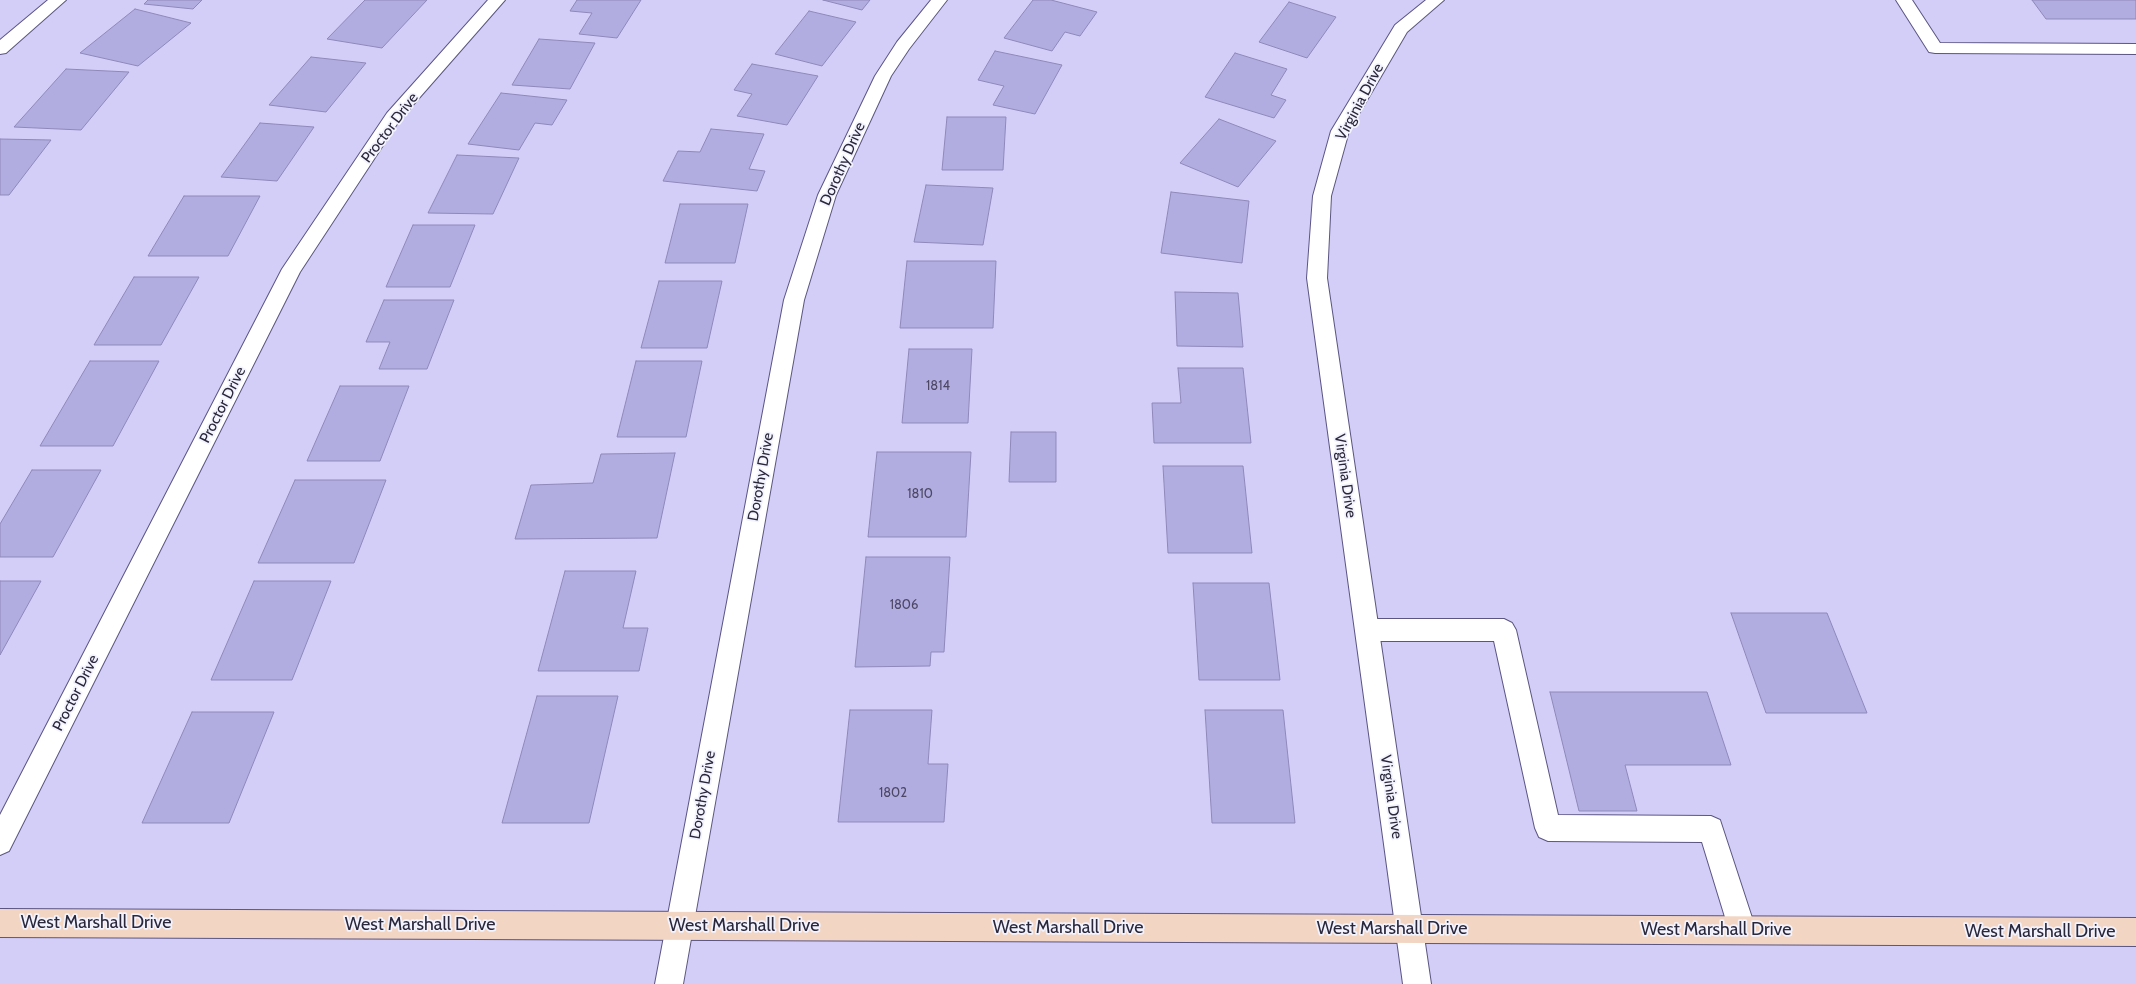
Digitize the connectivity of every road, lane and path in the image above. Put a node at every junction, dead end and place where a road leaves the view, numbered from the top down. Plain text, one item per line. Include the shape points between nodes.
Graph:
1 (58, 0) edge
2 (497, 0) edge
3 (939, 0) edge
4 (1436, 0) edge
5 (1904, 0) edge
6 (0, 49) edge
7 (2136, 49) edge
8 (1367, 630) junction
9 (0, 842) edge
10 (0, 923) edge
11 (679, 926) junction
12 (1410, 929) junction
13 (1742, 930) junction
14 (2136, 932) edge
15 (669, 984) edge
16 (1417, 984) edge

1 - 6 street
2 - 9 street, Proctor Drive via 393,117 292,269
3 - 11 street, Dorothy Drive via 883,76 827,195 794,300
4 - 8 street, Virginia Drive via 1401,29 1340,131 1322,196 1317,278
5 - 7 street via 1935,48
8 - 12 street, Virginia Drive
8 - 13 street via 1504,630 1548,828 1711,829
10 - 11 main road, West Marshall Drive
11 - 12 main road, West Marshall Drive
11 - 15 street, Dorothy Drive
12 - 13 main road, West Marshall Drive
12 - 16 street, Virginia Drive
13 - 14 main road, West Marshall Drive

